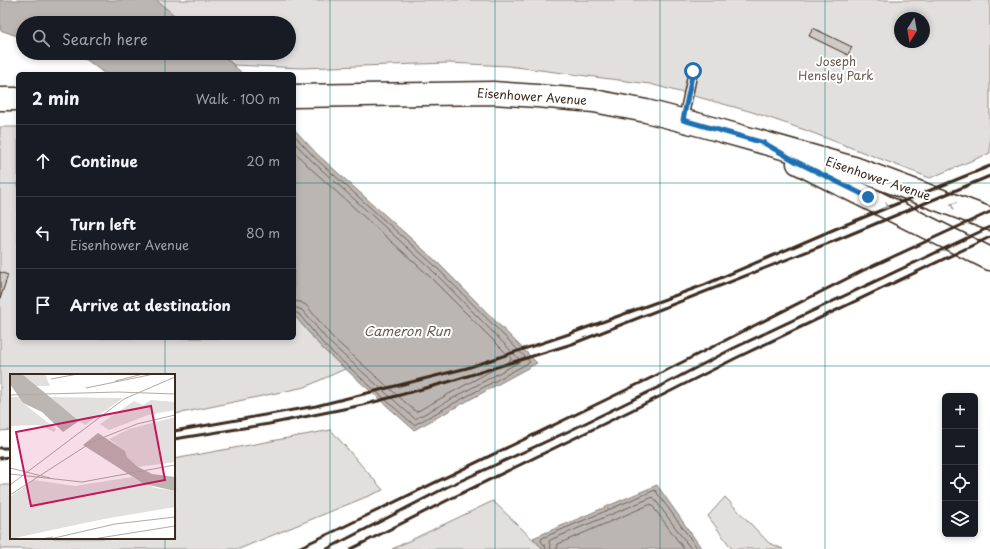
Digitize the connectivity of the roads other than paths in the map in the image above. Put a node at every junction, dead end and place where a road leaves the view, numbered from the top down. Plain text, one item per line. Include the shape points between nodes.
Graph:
1 (693, 71) dead end
2 (305, 96) edge
3 (0, 99) edge
4 (16, 99) edge
5 (683, 120) junction
6 (764, 143) junction
7 (990, 219) edge
8 (990, 259) edge

1 - 5 lane
2 - 5 main road, Eisenhower Avenue via 493,93 530,95 594,101
3 - 4 main road
5 - 6 main road, Eisenhower Avenue
7 -> 6 main road, Eisenhower Avenue via 854,168
6 -> 8 main road, Eisenhower Avenue

